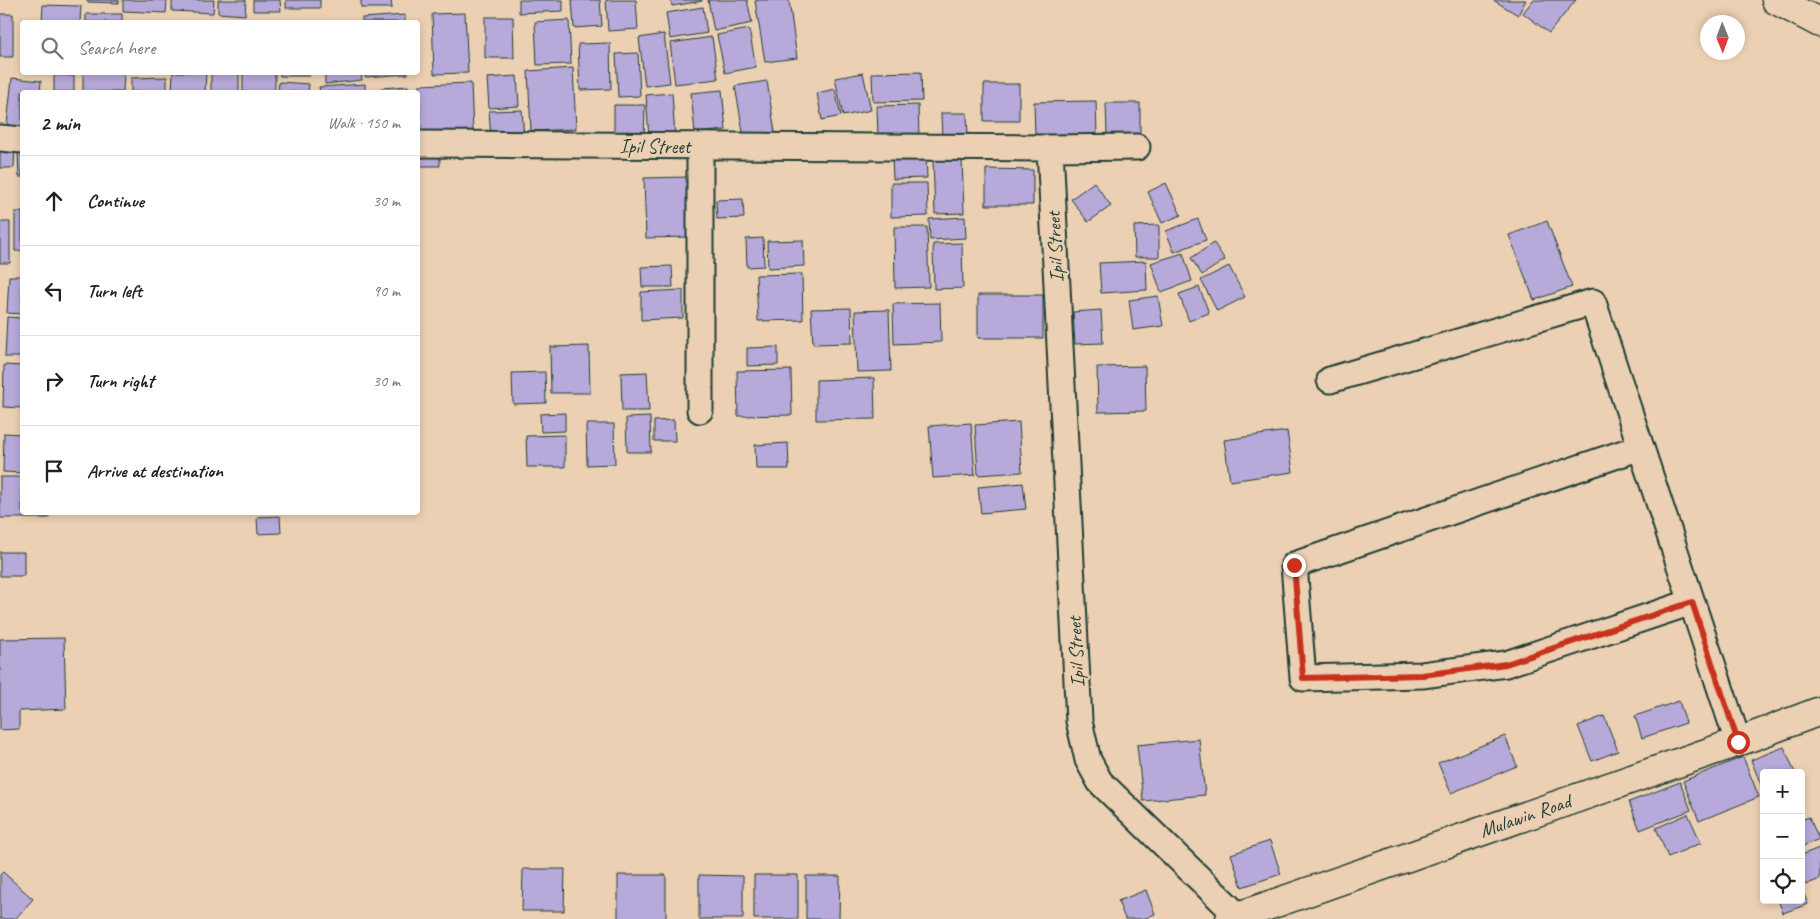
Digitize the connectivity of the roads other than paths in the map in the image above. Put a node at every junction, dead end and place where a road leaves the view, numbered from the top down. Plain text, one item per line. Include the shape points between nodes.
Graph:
1 (1776, 0) edge
2 (1814, 14) edge
3 (0, 138) edge
4 (20, 140) edge
5 (420, 144) edge
6 (700, 146) junction
7 (1137, 147) dead end
8 (1050, 148) junction
9 (1330, 380) dead end
10 (700, 410) dead end
11 (1641, 447) junction
12 (1692, 602) junction
13 (1820, 711) edge
14 (1738, 742) junction
15 (1234, 918) edge

1 - 2 main road
3 - 4 street
5 - 6 street, Ipil Street
6 - 8 street, Ipil Street
6 - 10 street
7 - 8 street
8 - 15 street, Ipil Street via 1080,721 1088,760 1100,782
9 - 11 street via 1593,302
11 - 12 street
11 - 12 street via 1294,565 1303,678 1422,675 1506,664
12 - 14 street
13 - 14 main road, Mulawin Road
14 - 15 main road, Mulawin Road

